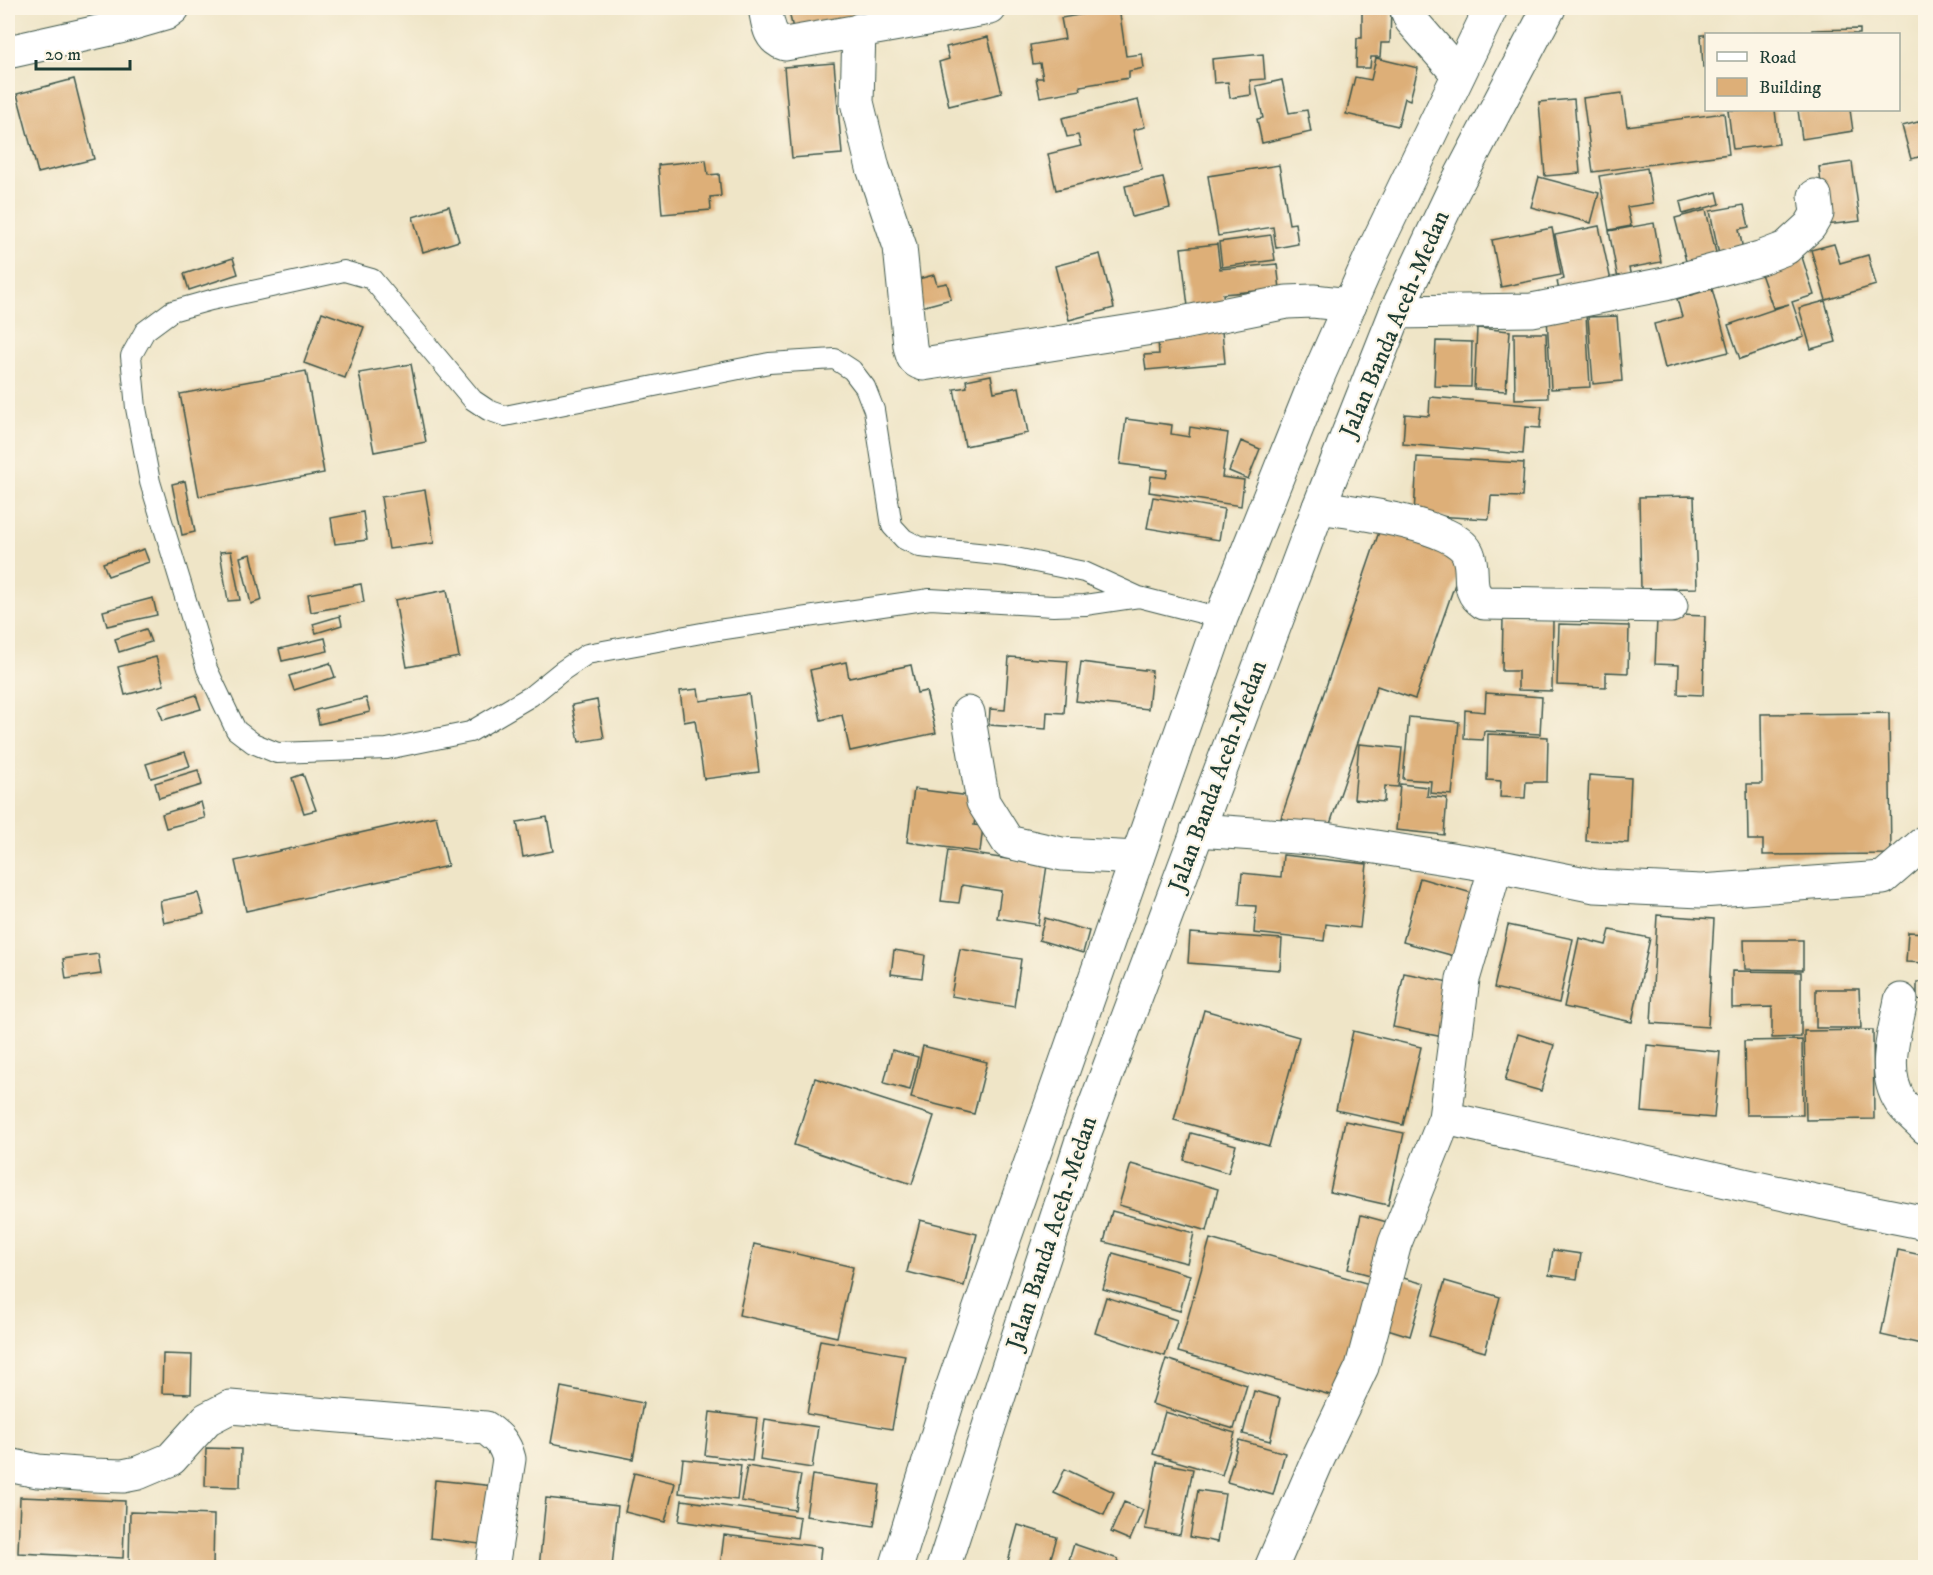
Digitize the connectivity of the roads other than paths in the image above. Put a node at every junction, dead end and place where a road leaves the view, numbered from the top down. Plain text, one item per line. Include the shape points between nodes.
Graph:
1 (173, 8) edge
2 (765, 8) edge
3 (990, 8) edge
4 (1406, 8) edge
5 (1491, 8) edge
6 (1549, 8) edge
7 (859, 30) junction
8 (8, 52) edge
9 (1458, 74) junction
10 (1815, 196) dead end
11 (1350, 305) junction
12 (1396, 312) junction
13 (1318, 507) junction
14 (1139, 597) junction
15 (1671, 606) dead end
16 (1221, 618) junction
17 (968, 713) dead end
18 (1197, 831) junction
19 (1926, 841) edge
20 (1137, 858) junction
21 (1496, 866) junction
22 (1901, 1000) dead end
23 (1445, 1118) junction
24 (1926, 1128) edge
25 (1926, 1223) edge
26 (8, 1465) edge
27 (492, 1568) edge
28 (896, 1568) edge
29 (944, 1568) edge
30 (1271, 1568) edge

1 - 8 main road via 120,27
2 - 7 main road via 774,38 785,44
3 - 7 main road
4 - 9 main road via 1411,20
5 - 9 main road, Jalan Banda Aceh-Medan
6 - 12 main road, Jalan Banda Aceh-Medan via 1453,191
7 - 11 main road via 857,102 873,168 900,247 910,346 917,362 1177,324 1287,302
9 - 11 main road, Jalan Banda Aceh-Medan
10 - 12 main road via 1817,214 1810,226 1786,248 1760,258 1665,284 1532,310
11 - 16 main road, Jalan Banda Aceh-Medan
12 - 13 main road, Jalan Banda Aceh-Medan
13 - 15 main road via 1393,518 1454,538 1468,554 1471,588 1484,603
13 - 18 main road, Jalan Banda Aceh-Medan
14 - 14 lane via 1084,572 1006,556 920,547 904,539 892,526 874,410 865,387 852,370 835,359 769,363 505,416 473,400 372,279 344,270 172,311 145,331 131,356 150,482 207,669 236,730 252,743 277,753 387,749 470,732 531,696 587,654 696,634 930,600 1053,606
14 - 16 lane
16 - 20 main road, Jalan Banda Aceh-Medan
17 - 20 main road via 983,802 1008,842 1062,854
18 - 21 main road via 1325,840
18 - 29 main road, Jalan Banda Aceh-Medan via 1081,1143
19 - 21 main road via 1883,878 1701,891 1595,886
20 - 28 main road, Jalan Banda Aceh-Medan via 951,1391
21 - 23 main road via 1463,979
22 - 24 main road via 1889,1062 1892,1084 1900,1102
23 - 25 main road
23 - 30 main road via 1395,1243 1362,1367
26 - 27 main road via 92,1475 138,1473 171,1460 207,1419 230,1407 486,1428 505,1445 508,1459

